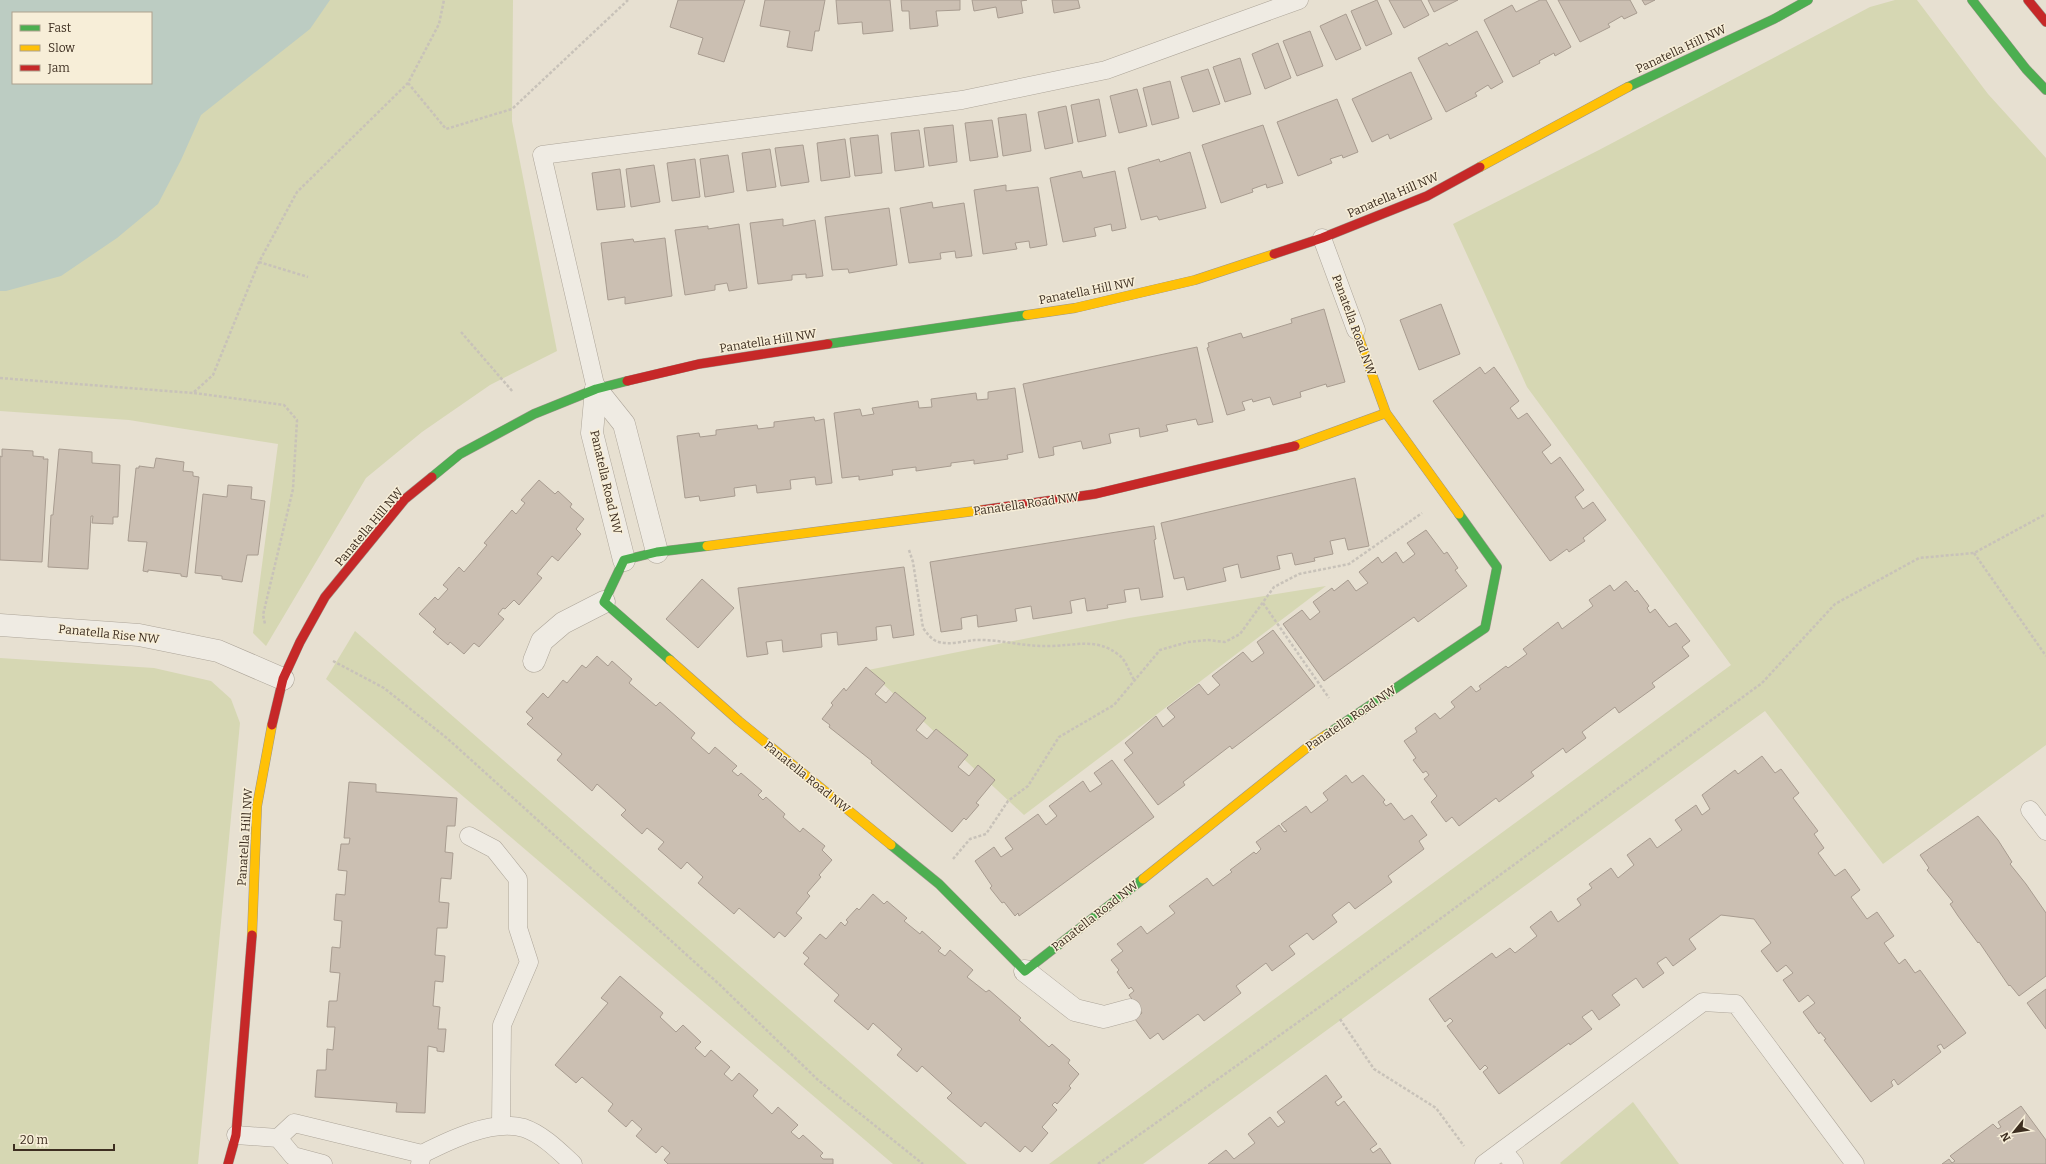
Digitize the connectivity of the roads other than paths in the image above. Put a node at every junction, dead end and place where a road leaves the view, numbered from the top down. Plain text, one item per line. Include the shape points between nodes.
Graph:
1 (1299, 0) edge
2 (1808, 0) edge
3 (1972, 0) edge
4 (2028, 0) edge
5 (2046, 22) edge
6 (2046, 90) edge
7 (1322, 238) junction
8 (1356, 330) joint
9 (596, 389) junction
10 (1386, 413) junction
11 (657, 552) junction
12 (624, 560) junction
13 (604, 602) junction
14 (0, 625) edge
15 (534, 661) dead end
16 (283, 679) junction
17 (2030, 810) dead end
18 (2046, 831) edge
19 (469, 836) dead end
20 (1024, 971) junction
21 (1130, 1010) dead end
22 (501, 1125) junction
23 (236, 1135) junction
24 (278, 1138) junction
25 (1508, 1157) edge
26 (421, 1159) edge
27 (228, 1164) edge
28 (323, 1164) edge
29 (573, 1164) edge
30 (1484, 1164) edge
31 (1855, 1164) edge

1 - 9 lane via 1106,70 962,100 542,155
2 - 7 street, Panatella Hill NW via 1774,19 1634,84 1427,196
3 - 6 street via 2026,69
4 - 5 street
7 - 8 lane, Panatella Road NW
7 - 9 street, Panatella Hill NW via 1195,280 1076,308 699,364
8 - 10 street, Panatella Road NW
9 - 11 street via 624,424
9 - 12 street, Panatella Road NW via 592,433
9 - 16 street, Panatella Hill NW via 534,414 460,454 405,499 325,597
10 - 11 street, Panatella Road NW via 1287,449 1095,494
10 - 20 street, Panatella Road NW via 1497,567 1485,628 1309,746
11 - 12 street, Panatella Road NW
12 - 13 street
13 - 15 street via 563,623 542,641
13 - 20 street, Panatella Road NW via 739,721 935,882
14 - 16 street, Panatella Rise NW via 139,635 218,651
16 - 23 street, Panatella Hill NW via 257,806 251,952
17 - 18 lane
19 - 22 lane via 494,849 518,879 518,928 528,962 502,1025
20 - 21 street, Panatella Road NW via 1075,1010 1104,1017
22 - 26 lane via 450,1140
22 - 29 lane via 524,1128 553,1145
23 - 24 lane
23 - 27 street, Panatella Hill NW
24 - 26 lane via 294,1123
24 - 28 lane via 293,1156
25 - 30 lane
25 - 31 lane via 1703,1002 1736,1004

